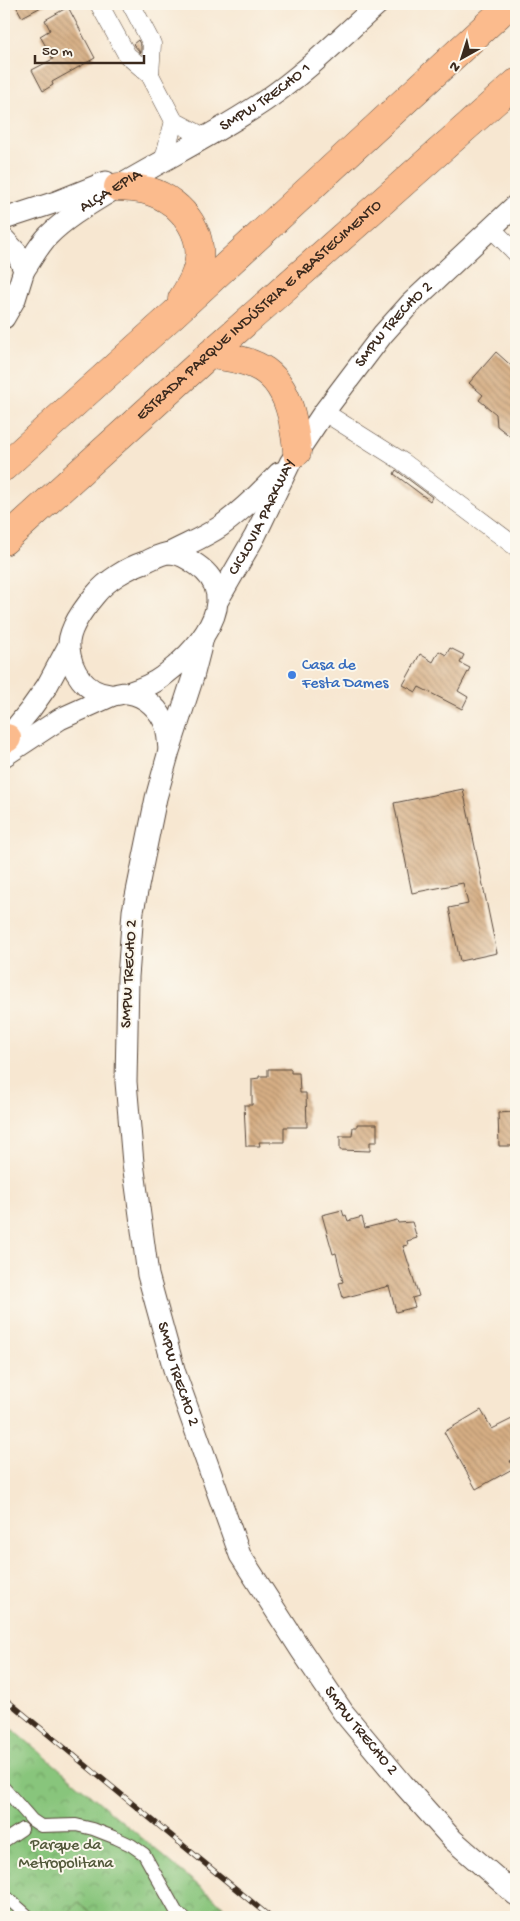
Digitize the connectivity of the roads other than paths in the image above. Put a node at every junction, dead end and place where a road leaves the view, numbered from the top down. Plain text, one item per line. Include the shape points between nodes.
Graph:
1 (99, 4) edge
2 (130, 4) edge
3 (378, 4) edge
4 (510, 4) edge
5 (143, 28) junction
6 (120, 40) junction
7 (150, 74) junction
8 (516, 83) edge
9 (174, 121) junction
10 (206, 138) junction
11 (162, 162) junction
12 (129, 180) junction
13 (516, 205) edge
14 (4, 219) edge
15 (491, 228) junction
16 (4, 239) edge
17 (516, 253) edge
18 (24, 270) junction
19 (175, 313) junction
20 (4, 318) edge
21 (209, 356) junction
22 (324, 412) junction
23 (293, 458) junction
24 (4, 467) edge
25 (4, 541) edge
26 (516, 547) edge
27 (170, 553) junction
28 (218, 600) junction
29 (203, 638) junction
30 (68, 647) junction
31 (120, 694) junction
32 (5, 744) edge
33 (169, 752) junction
34 (4, 1788) edge
35 (22, 1829) dead end
36 (4, 1841) edge
37 (4, 1895) edge
38 (516, 1895) edge
39 (29, 1917) edge
40 (184, 1917) edge

1 - 6 street
2 - 5 street
3 - 10 street, SMPW TRECHO 1 via 294,79
4 - 19 highway
5 - 6 street
5 - 7 street via 152,44
6 - 7 street via 128,55
7 - 9 street
8 - 21 highway, ESTRADA PARQUE INDÚSTRIA E ABASTECIMENTO
9 - 10 street
9 - 11 street
10 - 11 street, SMPW TRECHO 1
11 - 12 street, SMPW TRECHO 1
12 - 14 street, ALÇA EPIA via 114,180
12 - 18 street, ALÇA EPIA via 60,224
12 - 19 highway via 180,208 198,239 196,274
13 - 15 street, SMPW TRECHO 2
15 - 17 street
15 - 22 street, SMPW TRECHO 2 via 410,304
16 - 18 street via 17,253
18 - 20 street, ALÇA EPIA via 15,299
19 - 24 highway
21 - 23 highway via 245,360 262,368 284,390 297,444
21 - 25 highway, ESTRADA PARQUE INDÚSTRIA E ABASTECIMENTO
22 - 23 street, SMPW TRECHO 2
22 - 26 street via 403,462
23 - 27 street, CICLOVIA PARKWAY via 242,510 201,538
23 - 28 street, CICLOVIA PARKWAY via 255,536
27 - 28 street via 187,558 203,569 215,585
27 - 30 street via 133,566 98,591 81,611
28 - 29 street
29 - 31 street via 187,658 161,678 146,687
29 - 33 street via 194,677
30 - 31 street via 74,669 83,684 96,693
30 - 32 street via 47,686
31 - 32 street
31 - 33 street via 143,698 161,715
33 - 38 street, SMPW TRECHO 2 via 154,806 133,911 126,1082 148,1275 175,1372 240,1555 262,1590 343,1712 453,1840
34 - 40 street via 41,1826 76,1825 93,1829 144,1854 177,1913
35 - 36 street
37 - 39 street

